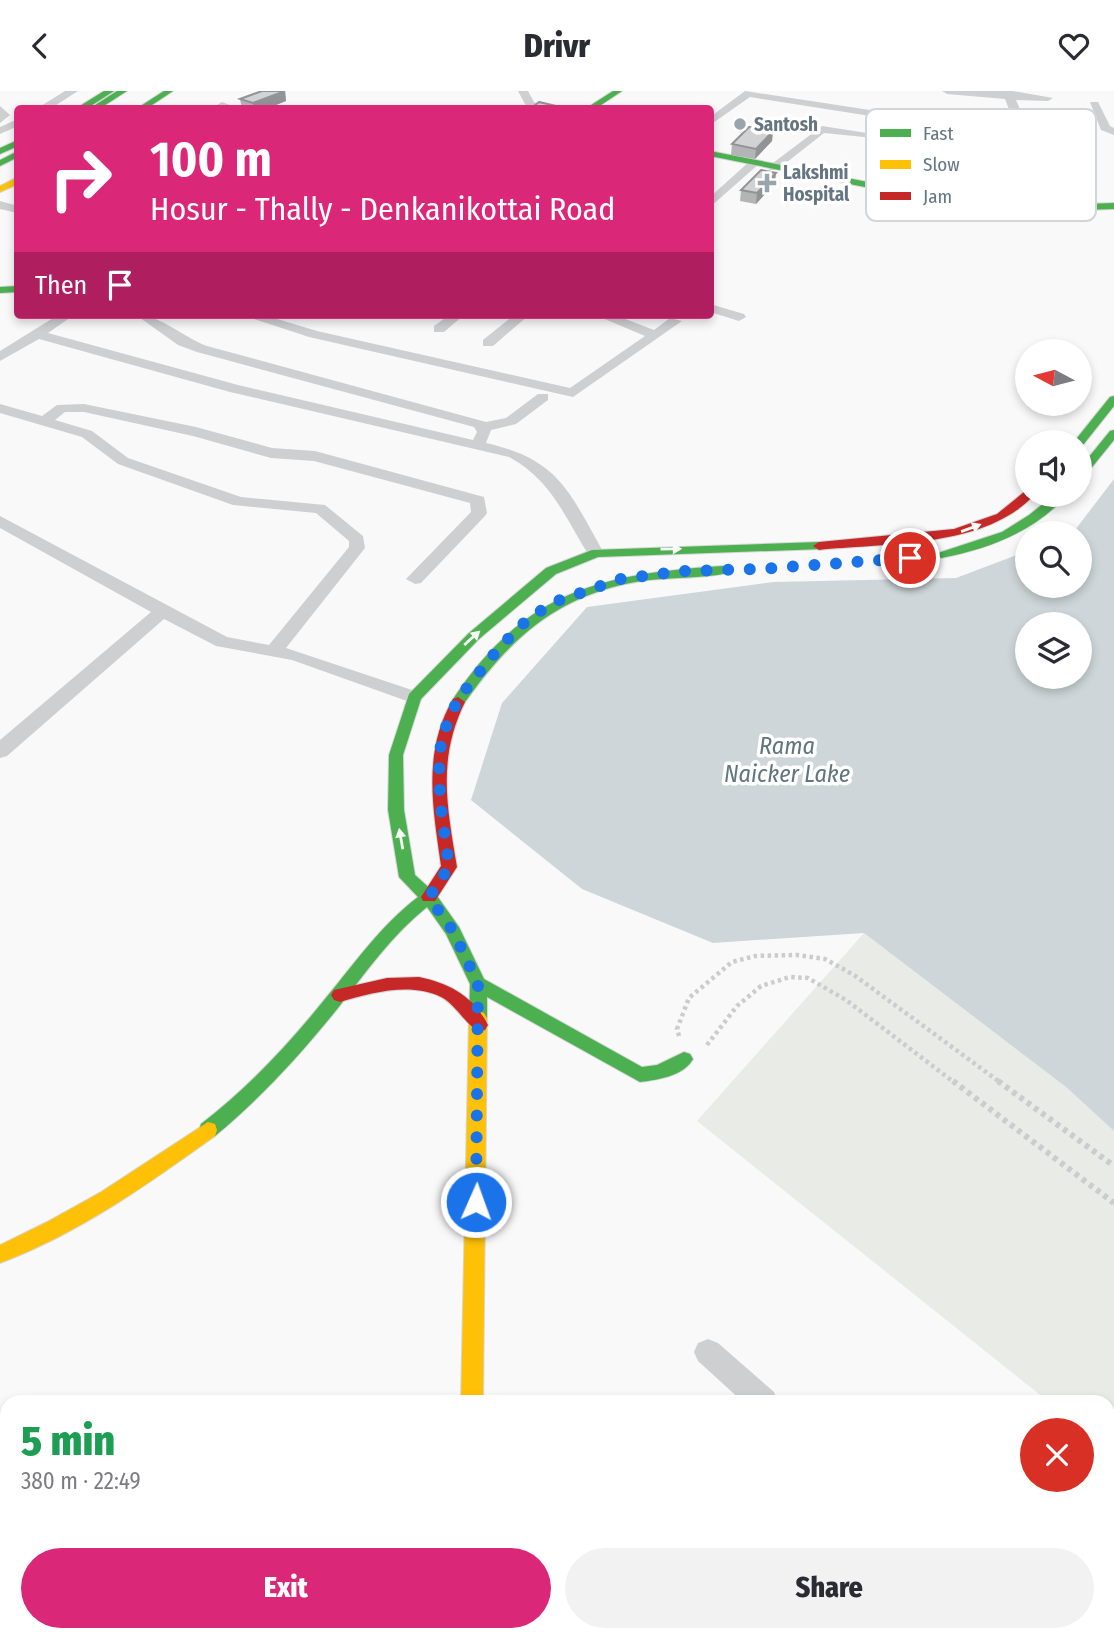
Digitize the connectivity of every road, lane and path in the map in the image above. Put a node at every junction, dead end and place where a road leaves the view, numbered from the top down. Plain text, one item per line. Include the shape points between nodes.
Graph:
1 (110, 91) edge
2 (123, 91) edge
3 (145, 91) edge
4 (169, 91) edge
5 (618, 91) edge
6 (947, 91) edge
7 (750, 92) edge
8 (68, 93) edge
9 (1009, 93) edge
10 (1048, 98) dead end
11 (1094, 104) dead end
12 (48, 105) edge
13 (86, 105) edge
14 (89, 105) edge
15 (90, 105) edge
16 (122, 105) edge
17 (146, 105) edge
18 (595, 105) edge
19 (0, 109) edge
20 (866, 112) edge
21 (714, 119) edge
22 (0, 120) edge
23 (1114, 132) edge
24 (866, 134) edge
25 (714, 154) edge
26 (754, 163) junction
27 (774, 168) junction
28 (866, 185) edge
29 (714, 200) edge
30 (1114, 206) edge
31 (1096, 207) edge
32 (714, 309) edge
33 (739, 317) dead end
34 (61, 319) edge
35 (149, 319) edge
36 (263, 319) edge
37 (452, 319) edge
38 (517, 319) edge
39 (613, 319) edge
40 (675, 321) dead end
41 (439, 329) dead end
42 (37, 334) junction
43 (656, 335) junction
44 (488, 343) dead end
45 (0, 358) edge
46 (543, 397) dead end
47 (1114, 399) edge
48 (0, 408) edge
49 (44, 421) junction
50 (484, 427) junction
51 (1089, 430) edge
52 (1114, 433) edge
53 (477, 445) junction
54 (1092, 460) edge
55 (1015, 506) edge
56 (1049, 507) edge
57 (0, 521) edge
58 (596, 553) junction
59 (926, 556) dead end
60 (735, 570) dead end
61 (415, 579) dead end
62 (162, 611) junction
63 (274, 650) junction
64 (414, 697) junction
65 (0, 751) edge
66 (429, 897) junction
67 (478, 984) junction
68 (340, 995) junction
69 (479, 1025) junction
70 (684, 1059) junction
71 (1114, 1166) edge
72 (1114, 1203) edge
73 (0, 1254) edge
74 (708, 1352) dead end
75 (472, 1395) edge
76 (756, 1395) edge

1 - 14 main road
2 - 15 main road
3 - 16 main road
4 - 17 main road
5 - 18 main road
6 - 9 street
7 - 20 street
7 - 21 street
8 - 12 street
8 - 13 street
9 - 10 street
11 - 23 street via 1105,128
19 - 22 street via 5,115
24 - 27 street via 822,128
25 - 26 main road
26 - 27 main road
26 - 29 street
27 - 28 main road
30 - 31 main road
32 - 33 street
34 - 42 street
35 - 50 street via 202,349 378,394
36 - 43 street via 573,393
37 - 41 street
38 - 44 street
39 - 43 street
40 - 43 street
42 - 45 street
42 - 53 street via 234,389
46 - 50 street via 511,421
47 - 51 main road
48 - 49 street
49 - 61 street via 62,408 84,408 271,453 315,456 478,500 479,513
49 - 63 street via 98,439 111,454 136,467 239,502 319,508 357,540 357,548
50 - 53 street
52 - 54 main road
53 - 58 street via 514,454 550,475
58 -> 55 main road via 813,547 956,533 1001,517
56 - 59 main road via 1028,527 986,547
57 - 62 street
64 -> 58 main road via 474,636 551,571
60 - 66 main road via 684,571 585,589 529,618 498,649 458,699 442,736 440,801 449,867
62 - 63 street via 222,642
62 - 65 street
63 - 64 street
66 -> 64 main road via 407,877 396,810 396,755
66 - 67 main road via 453,931
66 - 68 main road via 381,939
67 - 69 main road
67 - 70 main road via 640,1075 660,1072
68 - 69 main road via 413,983 461,1001
68 - 73 main road via 237,1108 178,1152 41,1237
69 - 75 main road
70 - 71 path via 677,1029 689,999 732,962 755,956 797,955 825,960 854,975
70 - 72 path via 706,1045 750,990 781,977 810,978 846,1000
74 - 76 street

